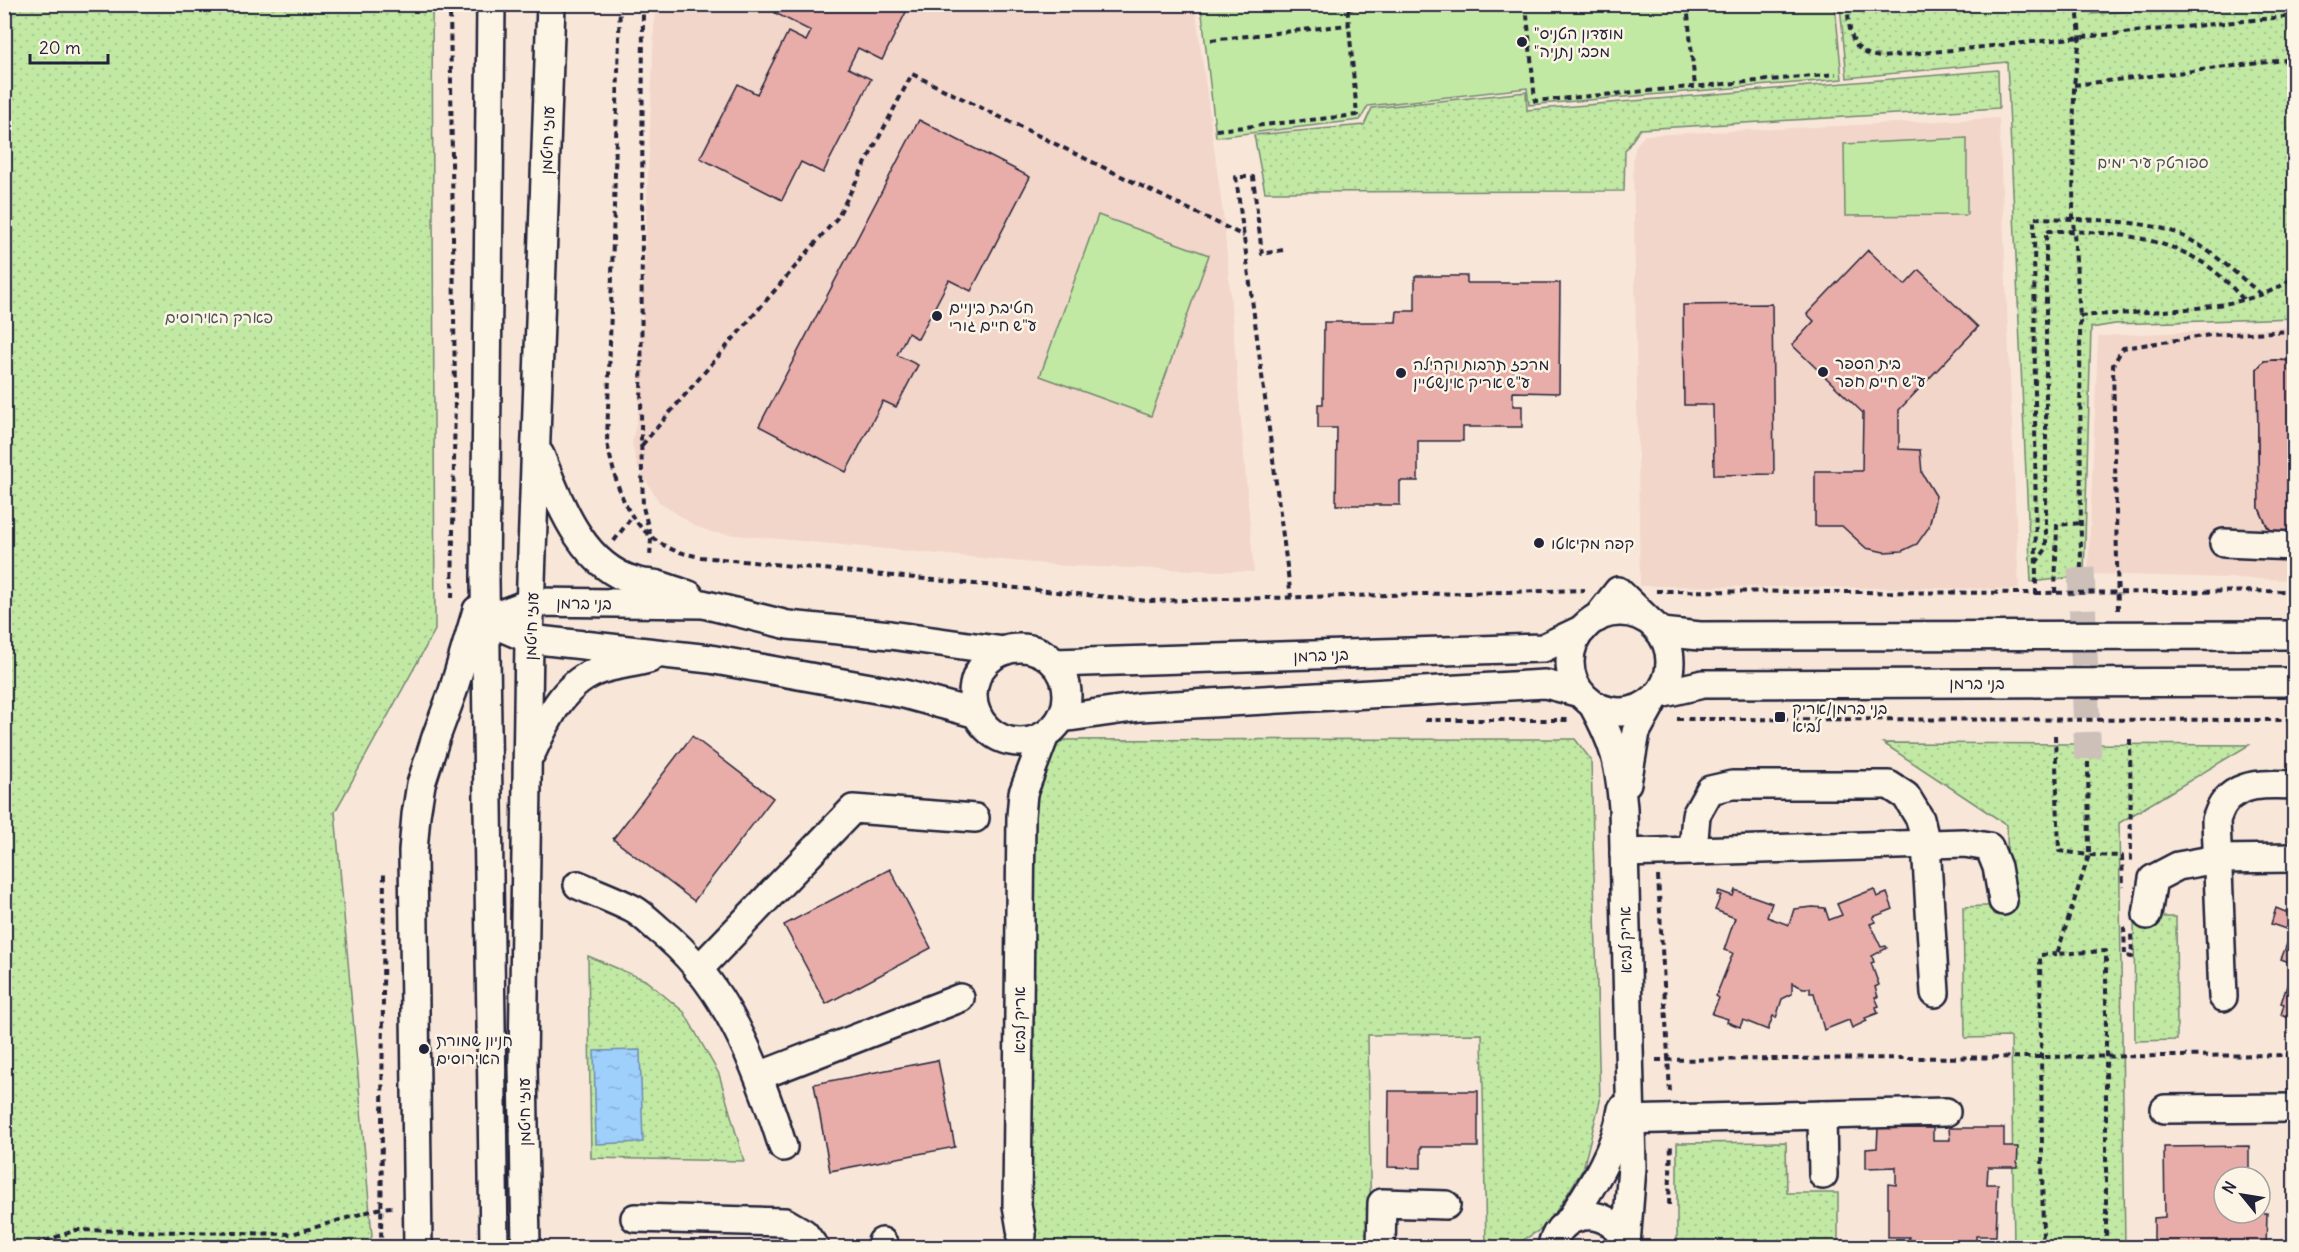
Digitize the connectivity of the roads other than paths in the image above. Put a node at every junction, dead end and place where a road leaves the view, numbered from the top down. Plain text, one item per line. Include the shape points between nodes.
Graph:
1 (491, 4) edge
2 (551, 4) edge
3 (536, 444) junction
4 (2224, 543) dead end
5 (2295, 546) edge
6 (485, 580) junction
7 (532, 602) junction
8 (756, 618) junction
9 (485, 620) junction
10 (1590, 624) junction
11 (1654, 626) junction
12 (2295, 635) edge
13 (529, 639) junction
14 (1004, 651) junction
15 (672, 655) junction
16 (1054, 663) junction
17 (2295, 682) edge
18 (1652, 704) junction
19 (1591, 706) junction
20 (977, 714) junction
21 (1053, 726) junction
22 (1002, 739) junction
23 (528, 761) junction
24 (2295, 785) edge
25 (1023, 792) junction
26 (1623, 808) junction
27 (975, 818) dead end
28 (1926, 843) junction
29 (1694, 851) junction
30 (1624, 853) junction
31 (2295, 858) edge
32 (2217, 859) junction
33 (578, 885) dead end
34 (2003, 901) dead end
35 (2134, 920) road end
36 (698, 970) junction
37 (1935, 993) dead end
38 (2223, 997) dead end
39 (960, 998) dead end
40 (759, 1076) junction
41 (2295, 1108) edge
42 (2165, 1109) dead end
43 (1946, 1112) dead end
44 (1822, 1115) junction
45 (1625, 1120) junction
46 (783, 1147) dead end
47 (1823, 1175) dead end
48 (1446, 1205) dead end
49 (635, 1218) dead end
50 (1554, 1239) edge
51 (1626, 1246) edge
52 (418, 1248) edge
53 (494, 1248) edge
54 (526, 1248) edge
55 (815, 1248) edge
56 (1020, 1248) edge
57 (1381, 1248) edge

1 - 6 street, עוזי חיטמן
2 - 3 street, עוזי חיטמן
3 - 7 street, עוזי חיטמן
3 - 8 street via 559,501 598,560 635,581
4 - 5 street
6 - 9 street, עוזי חיטמן
6 - 52 street via 416,815 413,851
7 - 8 street, בני ברמן via 703,604
7 - 9 street, בני ברמן
7 - 13 street, עוזי חיטמן
8 - 14 street, בני ברמן
9 - 13 street
9 - 53 street, עוזי חיטמן
10 - 11 street via 1613,613 1630,613
10 - 11 street via 1618,591
10 - 16 street, בני ברמן via 1543,648
10 - 19 street via 1574,644 1570,660 1572,678
11 - 12 street via 1700,636
11 - 18 street via 1669,648 1671,665
13 - 15 street
13 - 23 street, עוזי חיטמן
14 - 16 street via 1023,647 1038,651
14 - 20 street via 988,660 975,679 972,694
15 - 20 street via 904,694
15 - 23 street via 602,669 579,680 546,721
16 - 21 street via 1062,672 1067,704
17 - 18 street, בני ברמן via 1703,684
18 - 19 street via 1622,713
18 - 26 street, אריק לביא via 1636,732
19 - 21 street via 1545,684 1140,707
19 - 26 street, אריק לביא via 1610,737 1619,767
20 - 22 street via 991,734
21 - 22 street via 1037,740 1022,743
21 - 25 street, אריק לביא
22 - 25 street, אריק לביא
23 - 54 street, עוזי חיטמן via 523,1064
24 - 32 street via 2257,784 2225,802 2216,820
25 - 56 street, אריק לביא via 1017,1205
26 - 30 street, אריק לביא
27 - 36 street via 853,809
28 - 29 street
28 - 29 street via 1920,819 1906,796 1890,785 1732,785 1710,790 1696,815
28 - 34 street via 1964,843 1989,848
28 - 37 street
29 - 30 street
30 - 45 street, אריק לביא via 1628,1066
31 - 32 street
32 - 35 street via 2178,866 2153,879
32 - 38 street
33 - 36 street via 634,910 678,945
36 - 40 street via 744,1042
39 - 40 street
40 - 46 street
41 - 42 street
43 - 44 street
44 - 45 street
44 - 47 street
45 - 50 street, אריק לביא via 1603,1164
45 - 51 street, אריק לביא via 1632,1167
48 - 57 street via 1382,1203
49 - 55 street via 785,1222 804,1233
50 - 51 street via 1581,1216 1593,1215 1613,1224

